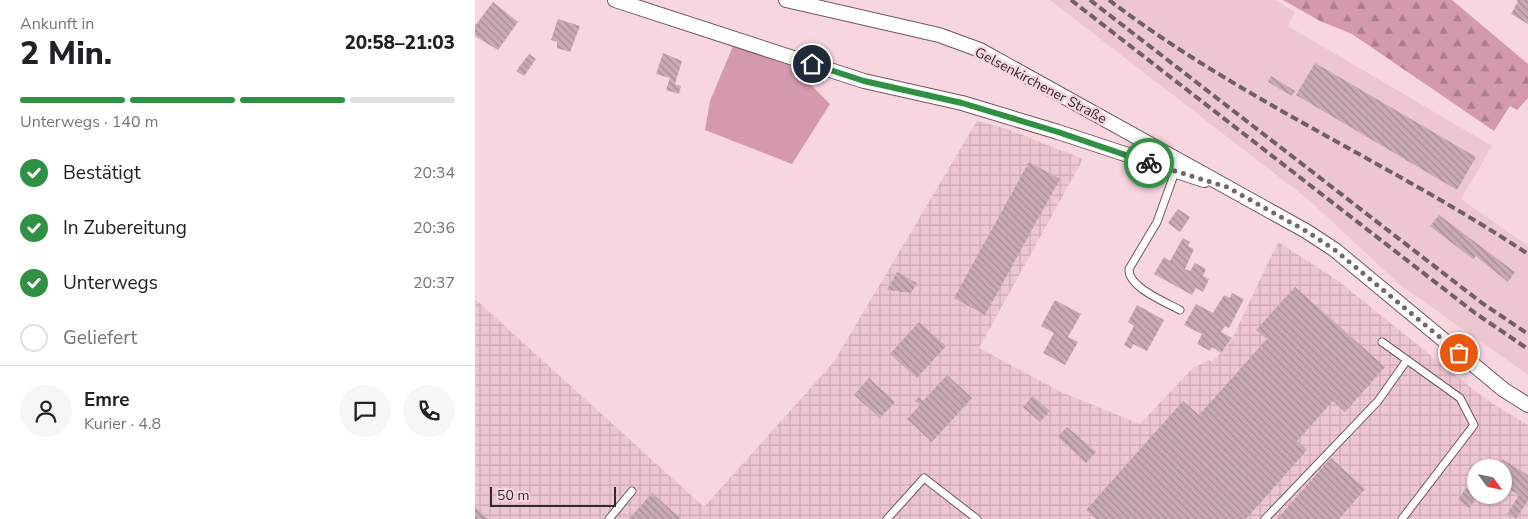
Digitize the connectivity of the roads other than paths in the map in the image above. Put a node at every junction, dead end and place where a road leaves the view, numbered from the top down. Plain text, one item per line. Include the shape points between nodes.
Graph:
1 (615, 0) edge
2 (786, 0) edge
3 (1175, 172) junction
4 (1227, 187) junction
5 (1180, 310) dead end
6 (1382, 342) dead end
7 (1407, 360) junction
8 (1528, 405) edge
9 (632, 491) dead end
10 (609, 519) edge
11 (887, 519) edge
12 (977, 519) edge
13 (1265, 519) edge
14 (1401, 519) edge

1 - 3 street, Gelsenkirchener Straße via 864,81 962,103
2 - 4 street, Gelsenkirchener Straße via 939,35 980,50
3 - 4 street, Gelsenkirchener Straße
3 - 5 lane via 1157,222 1129,269 1129,275 1135,284
4 - 8 street, Gelsenkirchener Straße via 1335,250 1504,390
6 - 7 lane
7 - 13 lane via 1377,401
7 - 14 lane via 1460,398 1474,425
9 - 10 lane
11 - 12 lane via 924,478

